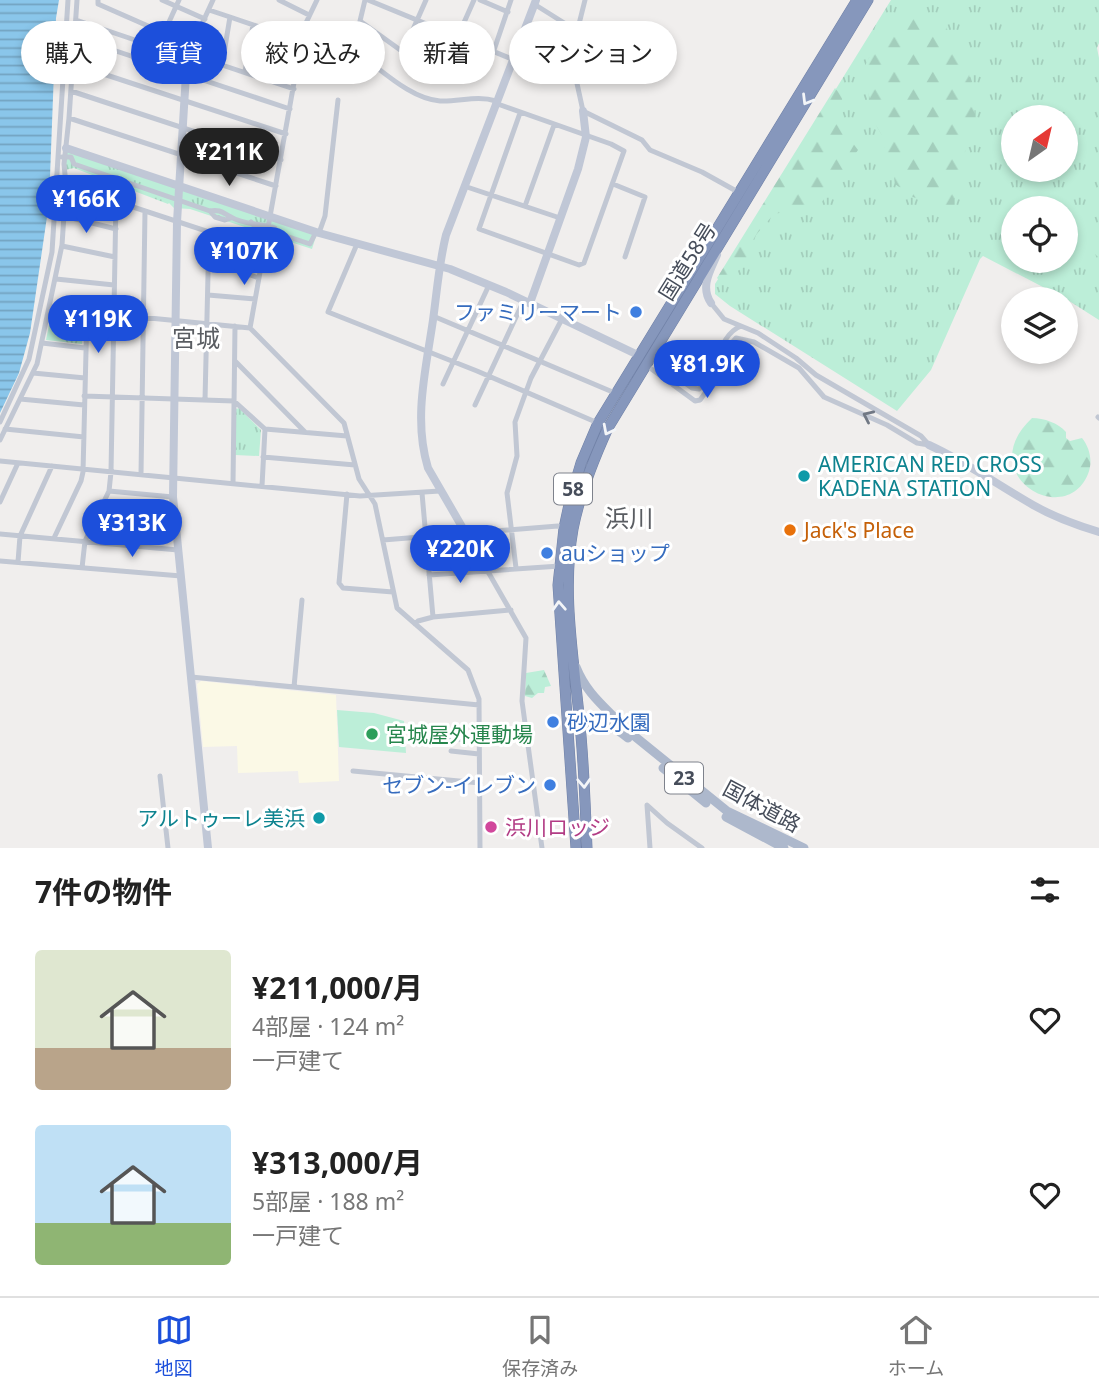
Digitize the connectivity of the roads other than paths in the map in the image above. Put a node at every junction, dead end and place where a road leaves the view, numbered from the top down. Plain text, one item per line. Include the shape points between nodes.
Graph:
1 (68, 0) edge
2 (77, 0) edge
3 (98, 0) edge
4 (162, 0) edge
5 (179, 0) edge
6 (213, 0) edge
7 (279, 0) edge
8 (317, 0) edge
9 (366, 0) edge
10 (426, 0) edge
11 (474, 0) edge
12 (480, 0) edge
13 (510, 0) edge
14 (585, 0) edge
15 (857, 0) edge
16 (868, 0) edge
17 (535, 2) edge
18 (176, 7) junction
19 (209, 10) junction
20 (508, 12) junction
21 (309, 15) junction
22 (230, 17) junction
23 (205, 19) joint
24 (418, 19) junction
25 (76, 20) joint
26 (242, 21) edge
27 (423, 21) edge
28 (465, 21) edge
29 (527, 21) edge
30 (563, 21) edge
31 (580, 21) edge
32 (131, 39) edge
33 (495, 47) edge
34 (399, 49) edge
35 (509, 67) edge
36 (241, 71) edge
37 (385, 72) edge
38 (117, 78) edge
39 (72, 84) edge
40 (185, 84) edge
41 (216, 84) edge
42 (280, 84) edge
43 (577, 84) edge
44 (294, 89) junction
45 (71, 91) junction
46 (184, 100) junction
47 (338, 100) dead end
48 (495, 102) junction
49 (290, 109) junction
50 (583, 111) junction
51 (520, 113) junction
52 (69, 118) junction
53 (554, 125) junction
54 (182, 127) junction
55 (286, 134) junction
56 (586, 137) junction
57 (63, 154) junction
58 (180, 155) junction
59 (281, 160) junction
60 (74, 164) junction
61 (64, 167) junction
62 (613, 184) junction
63 (66, 185) junction
64 (276, 186) junction
65 (464, 186) junction
66 (179, 187) junction
67 (739, 192) junction
68 (492, 195) junction
69 (116, 201) junction
70 (178, 201) junction
71 (526, 206) junction
72 (145, 211) junction
73 (64, 216) junction
74 (560, 218) junction
75 (269, 221) junction
76 (177, 222) junction
77 (251, 222) junction
78 (732, 224) junction
79 (116, 229) junction
80 (317, 232) junction
81 (209, 233) junction
82 (267, 233) junction
83 (277, 233) junction
84 (357, 244) junction
85 (61, 246) junction
86 (264, 250) junction
87 (548, 253) junction
88 (115, 257) junction
89 (625, 257) dead end
90 (209, 261) junction
91 (438, 267) junction
92 (259, 278) junction
93 (56, 279) junction
94 (114, 285) junction
95 (489, 285) junction
96 (208, 295) junction
97 (255, 299) junction
98 (527, 302) junction
99 (712, 303) joint
100 (49, 309) junction
101 (87, 313) junction
102 (114, 316) junction
103 (433, 316) junction
104 (143, 318) junction
105 (562, 319) junction
106 (176, 322) junction
107 (208, 324) junction
108 (236, 326) junction
109 (741, 326) junction
110 (250, 328) junction
111 (467, 330) junction
112 (42, 342) junction
113 (503, 345) junction
114 (85, 348) junction
115 (428, 352) junction
116 (638, 355) junction
117 (540, 360) junction
118 (792, 361) junction
119 (235, 362) junction
120 (453, 362) junction
121 (648, 362) junction
122 (33, 373) junction
123 (489, 376) junction
124 (85, 378) junction
125 (443, 384) dead end
126 (526, 393) junction
127 (615, 393) junction
128 (84, 396) junction
129 (113, 398) junction
130 (142, 398) junction
131 (20, 399) junction
132 (173, 399) junction
133 (205, 400) junction
134 (234, 401) junction
135 (84, 405) junction
136 (475, 405) dead end
137 (0, 422) edge
138 (598, 422) junction
139 (5, 429) junction
140 (265, 429) junction
141 (305, 432) junction
142 (346, 436) junction
143 (84, 437) junction
144 (0, 440) edge
145 (929, 445) junction
146 (263, 457) junction
147 (0, 461) edge
148 (19, 463) junction
149 (355, 466) junction
150 (52, 467) junction
151 (83, 469) junction
152 (111, 472) junction
153 (141, 475) junction
154 (174, 478) junction
155 (233, 484) junction
156 (262, 486) junction
157 (109, 491) junction
158 (440, 491) junction
159 (422, 493) junction
160 (346, 494) junction
161 (371, 496) junction
162 (173, 497) junction
163 (0, 502) edge
164 (97, 516) junction
165 (176, 523) junction
166 (564, 528) junction
167 (512, 530) junction
168 (1099, 532) edge
169 (0, 534) edge
170 (466, 534) junction
171 (20, 536) junction
172 (426, 537) junction
173 (54, 538) junction
174 (383, 540) junction
175 (85, 541) junction
176 (178, 550) junction
177 (0, 561) edge
178 (18, 562) junction
179 (560, 566) junction
180 (82, 568) junction
181 (516, 568) junction
182 (487, 570) junction
183 (429, 575) junction
184 (181, 576) junction
185 (393, 592) junction
186 (302, 600) dead end
187 (512, 610) junction
188 (433, 617) junction
189 (415, 624) junction
190 (572, 656) junction
191 (191, 677) junction
192 (294, 687) junction
193 (479, 705) junction
194 (580, 721) junction
195 (568, 722) junction
196 (623, 726) junction
197 (451, 738) dead end
198 (479, 742) junction
199 (451, 751) dead end
200 (480, 754) junction
201 (353, 771) dead end
202 (160, 776) dead end
203 (480, 783) junction
204 (168, 848) edge
205 (208, 848) edge
206 (480, 848) edge
207 (542, 848) edge
208 (576, 848) edge
209 (587, 848) edge
210 (650, 848) edge
211 (701, 848) edge
212 (784, 848) edge
213 (804, 848) edge

1 - 57 street
2 - 25 street
3 - 18 street via 98,4 164,33
4 - 18 street
5 - 18 street
6 - 19 street
7 - 21 street
8 - 21 street
9 - 24 street
9 - 34 street via 360,21
10 - 24 street
11 - 28 street
12 - 20 street
13 - 20 street
14 - 31 street
15 - 67 highway, 国道58号 / 58
16 -> 78 highway, 国道58号 / 58
17 - 29 street
17 - 30 street
18 - 23 street
19 - 22 street
19 - 23 street
20 - 33 street
21 - 44 street
22 - 26 street
22 - 36 street via 222,65
24 - 27 street
25 - 32 street
35 - 48 street
37 - 48 street via 417,95 439,101 486,97
38 - 46 street
39 - 45 street
40 - 46 street
41 - 49 street
42 - 44 street
43 - 50 street
44 - 49 street
45 - 52 street
45 - 54 street
46 - 54 street
46 - 55 street
47 - 80 street via 325,216
48 - 51 street
48 - 65 street
49 - 55 street
50 - 56 street
50 - 67 street via 642,139 650,150
51 - 53 street
51 - 68 street
52 - 57 street
52 - 58 street
53 - 56 street
53 - 71 street
54 - 58 street
54 - 59 street
55 - 59 street
56 - 62 street via 624,151
56 - 74 street
57 - 60 street
57 - 61 street
57 - 66 street
57 - 137 street via 52,251 29,359
58 - 64 street
58 - 66 street
59 - 64 street
60 - 61 street
60 - 70 street
61 - 63 street
62 - 87 street via 584,263
62 - 89 street via 645,197
63 - 69 street
63 - 73 street
64 - 75 street
65 - 68 street
65 - 91 street
66 - 70 street
66 - 75 street
67 - 116 highway, 国道58号 / 58
68 - 71 street
68 - 87 street via 479,229
69 - 72 street
69 - 79 street
70 - 76 street
70 - 77 street
71 - 74 street
72 - 76 street
72 - 104 street
73 - 79 street
73 - 85 street
74 - 87 street
75 - 77 street
75 - 80 street
75 - 82 street
75 - 83 street
76 - 81 street
76 - 106 street
77 - 82 street
78 - 99 street via 707,278 706,292
78 - 121 highway, 国道58号 / 58
79 - 88 street
80 - 83 street via 310,244
80 - 84 street
81 - 86 street
81 - 90 street
82 - 83 street
82 - 86 street
84 - 91 street
84 - 115 street via 328,312
85 - 88 street
85 - 93 street
86 - 92 street
87 - 98 street
88 - 94 street
90 - 92 street
90 - 96 street
91 - 95 street
91 - 103 street
92 - 97 street
93 - 94 street
93 - 100 street
94 - 102 street
95 - 98 street
95 - 111 street
96 - 97 street
96 - 107 street
97 - 110 street
98 - 105 street
98 - 113 street
99 - 109 street via 724,319
100 - 101 street
100 - 112 street
101 - 102 street
101 - 114 street
102 - 104 street
102 - 129 street
103 - 111 street
103 - 115 street
104 - 106 street
104 - 130 street
105 - 116 street
105 - 117 street
106 - 107 street
106 - 132 street
107 - 108 street
107 - 133 street
108 - 110 street
108 - 119 street
109 - 118 street via 779,347
109 - 121 street via 729,335 699,390
110 - 142 street via 344,423
111 - 113 street
111 - 120 street
112 - 114 street
112 - 122 street
113 - 117 street
113 - 123 street
114 - 124 street
115 - 120 street
115 - 158 street via 420,402 422,430 425,458
116 - 121 street
116 - 127 highway, 国道58号 / 58
117 - 126 street
117 - 127 street
118 - 121 street via 736,338 709,388 695,401
118 - 145 street
145 -> 118 street via 824,397
119 - 134 street
119 - 141 street
120 - 123 street
120 - 125 street
121 -> 190 highway, 国道58号 / 58 via 608,428 579,501 568,585
122 - 124 street
122 - 131 street
123 - 126 street
123 - 136 street
124 - 128 street
126 - 138 street
126 - 167 street via 515,422 517,456 507,493
127 - 138 highway, 国道58号 / 58
128 - 129 street
128 - 135 street
129 - 130 street
129 - 152 street
130 - 132 street
130 - 153 street
131 - 135 street
131 - 139 street
132 - 133 street
132 - 154 street
133 - 134 street
134 - 140 street
134 - 155 street
135 - 143 street
138 - 166 highway, 国道58号 / 58 via 581,463
139 - 143 street
139 - 144 street
140 - 141 street
140 - 146 street
141 - 142 street
142 - 149 street
143 - 151 street
145 - 168 street via 1035,506
146 - 149 street
146 - 156 street
147 - 148 street
148 - 150 street
148 - 163 street
149 - 161 street
150 - 151 street
150 - 171 street
151 - 152 street
151 - 173 street via 82,481
152 - 153 street
152 - 157 street
153 - 154 street
154 - 155 street
154 - 162 street
155 - 156 street
156 - 160 street
157 - 162 street
157 - 164 street
158 - 159 street
158 - 170 street
159 - 161 street
159 - 172 street
160 - 161 street
160 - 185 street via 339,583 344,588
161 - 174 street
162 - 165 street
164 - 165 street
164 - 175 street
165 - 176 street
166 - 167 street
166 - 179 highway, 国道58号 / 58
167 - 170 street
167 - 181 street
169 - 171 street
170 - 172 street
170 - 182 street
171 - 173 street
171 - 178 street
172 - 174 street
172 - 183 street
173 - 175 street
174 - 185 street
175 - 176 street
175 - 180 street
176 - 184 street
177 - 178 street
178 - 180 street
179 - 181 street
195 -> 179 highway, 国道58号 / 58 via 558,606
180 - 184 street
181 - 182 street
182 - 183 street
182 - 187 street
183 - 188 street
184 - 191 street
185 - 189 street via 397,608
186 - 192 street
187 - 188 street
187 - 207 street via 526,638 522,701
188 - 189 street
189 - 193 street via 468,670
190 - 194 highway, 国道58号 / 58
190 - 196 main road via 591,694
191 - 192 street
191 - 205 street
192 - 193 street
193 - 198 street
194 - 195 main road, 国体道路 / 23
194 - 196 main road, 国体道路 / 23 via 603,716
194 -> 209 highway, 国道58号 / 58
194 - 212 main road, 国体道路 / 23 via 616,729 691,793
195 - 208 highway, 国道58号 / 58
196 - 213 main road, 国体道路 / 23 via 727,811
197 - 198 street
198 - 200 street
199 - 200 street
200 - 203 street
201 - 203 street
202 - 204 street
203 - 206 street
210 - 211 street via 647,805

